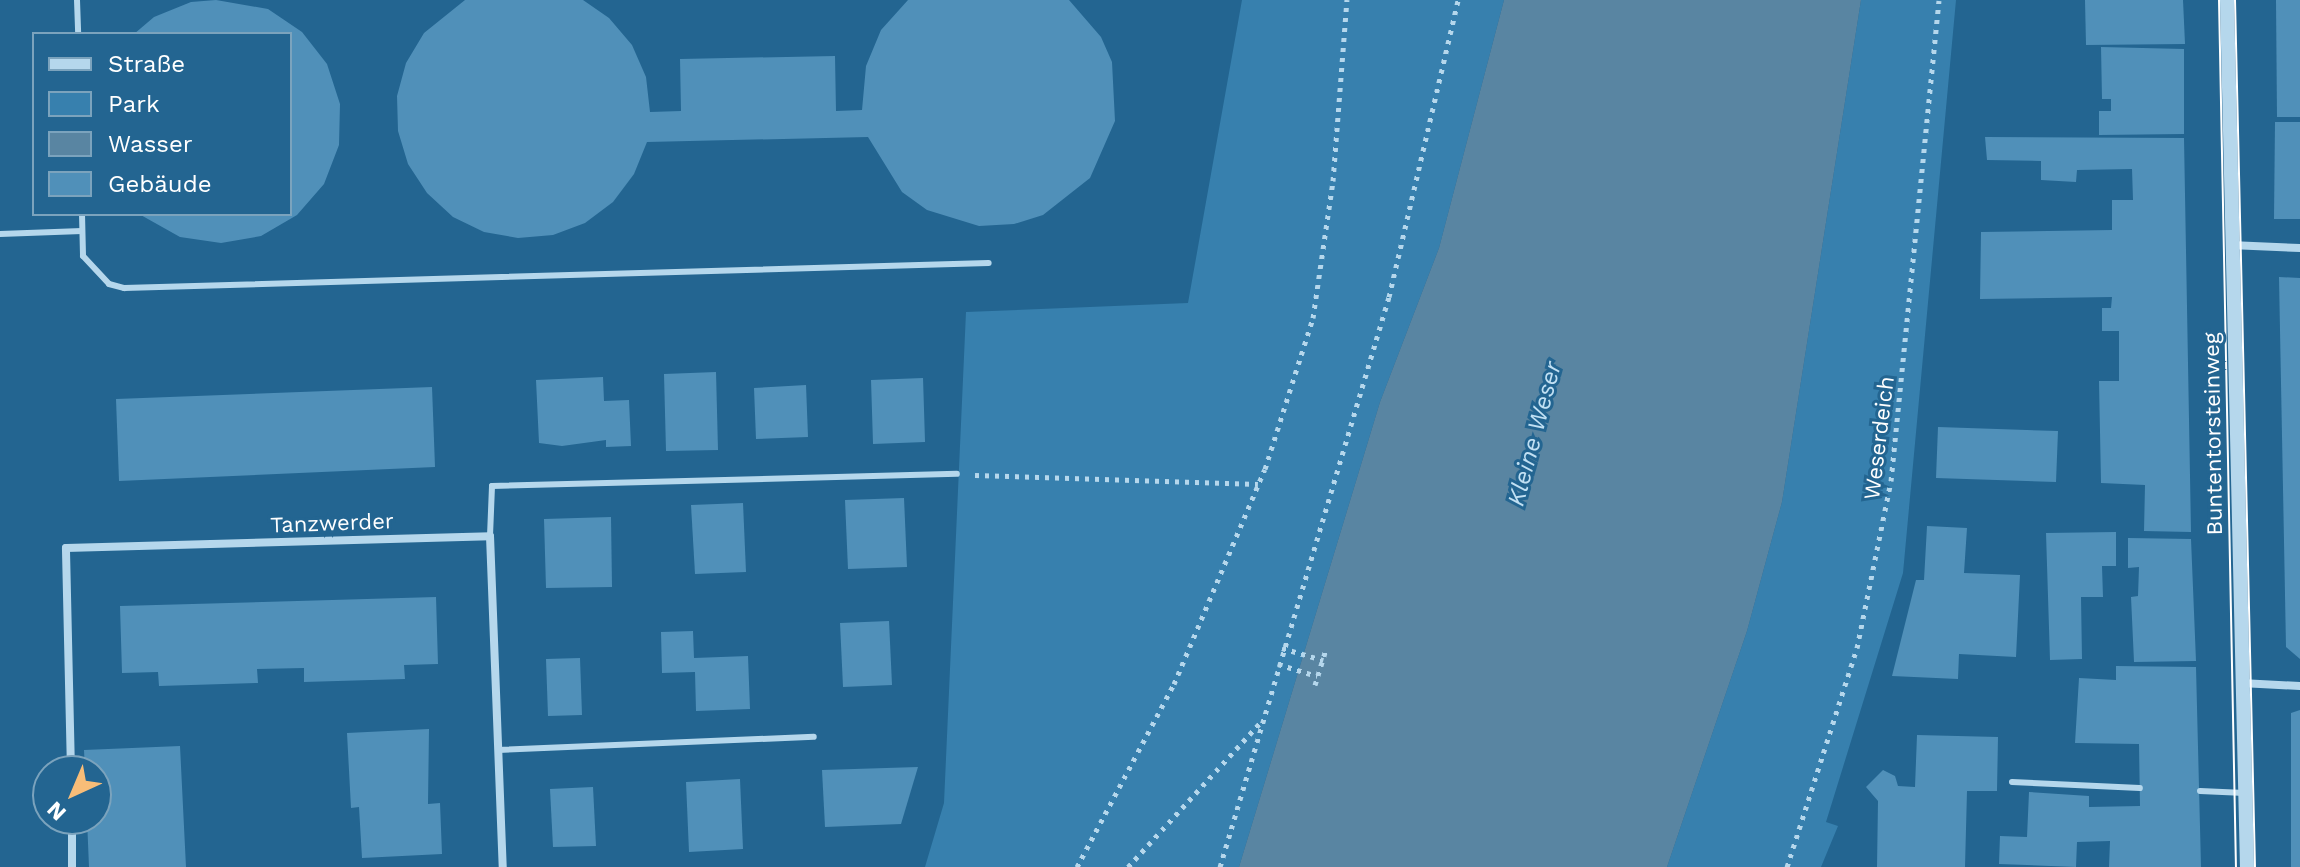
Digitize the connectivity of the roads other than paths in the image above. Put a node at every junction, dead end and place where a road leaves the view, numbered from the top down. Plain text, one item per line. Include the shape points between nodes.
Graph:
1 (77, 0) edge
2 (2227, 0) edge
3 (78, 32) edge
4 (82, 216) edge
5 (82, 231) junction
6 (0, 234) edge
7 (2230, 245) junction
8 (2300, 248) edge
9 (989, 263) dead end
10 (957, 474) road end
11 (490, 536) junction
12 (2241, 683) junction
13 (2300, 686) edge
14 (814, 737) dead end
15 (498, 750) junction
16 (71, 755) edge
17 (2012, 782) dead end
18 (2140, 788) dead end
19 (2200, 791) dead end
20 (2245, 793) junction
21 (72, 835) edge
22 (72, 867) edge
23 (503, 867) edge
24 (2247, 867) edge

1 - 3 lane
2 - 7 street, Buntentorsteinweg
4 - 5 lane
5 - 6 lane
5 - 9 lane via 83,256 90,268 109,284 124,288
7 - 8 street
7 - 12 street, Buntentorsteinweg
10 - 11 lane via 492,486
11 - 15 street
11 - 16 street, Tanzwerder via 66,548
12 - 13 street
12 - 20 street, Buntentorsteinweg
14 - 15 lane
15 - 23 street
17 - 18 lane
19 - 20 lane
20 - 24 street, Buntentorsteinweg
21 - 22 street

